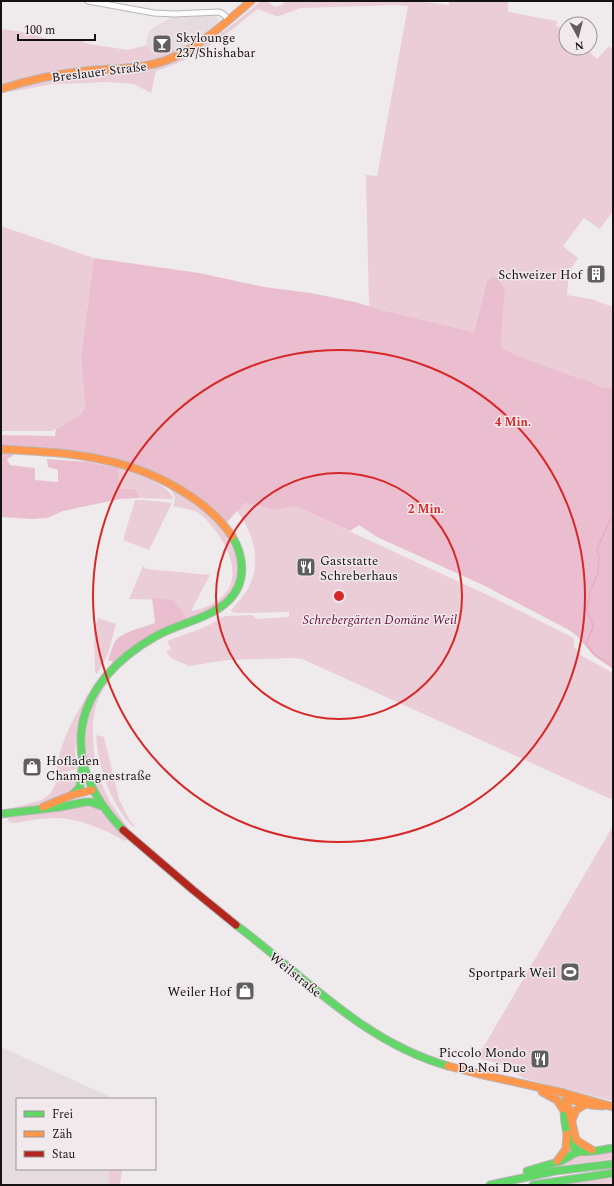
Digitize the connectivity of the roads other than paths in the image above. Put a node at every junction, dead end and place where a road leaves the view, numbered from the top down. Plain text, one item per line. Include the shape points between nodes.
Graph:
1 (88, 1) edge
2 (251, 1) edge
3 (229, 20) junction
4 (1, 89) edge
5 (1, 448) edge
6 (84, 781) junction
7 (92, 790) junction
8 (72, 795) junction
9 (76, 803) junction
10 (103, 808) junction
11 (40, 809) junction
12 (1, 814) edge
13 (522, 1085) junction
14 (556, 1091) junction
15 (542, 1092) junction
16 (578, 1097) junction
17 (567, 1099) junction
18 (586, 1104) junction
19 (611, 1106) edge
20 (563, 1109) junction
21 (572, 1122) junction
22 (567, 1134) junction
23 (613, 1148) edge
24 (583, 1151) junction
25 (594, 1151) junction
26 (555, 1163) junction
27 (613, 1164) edge
28 (613, 1174) edge
29 (492, 1184) edge
30 (533, 1185) edge

1 - 3 street via 157,13 217,12
2 - 3 main road, Breslauer Straße
3 - 4 main road, Breslauer Straße via 195,46 157,63 58,75
5 - 6 main road, Weilstraße via 99,458 135,467 156,476 179,488 211,511 231,533 241,552 240,579 227,602 211,613 167,630 141,644 118,662 102,680 92,698 83,724 81,743
6 - 7 main road, Weilstraße
6 - 8 main road
7 - 8 main road
7 - 9 main road
7 - 10 main road, Weilstraße
8 - 11 main road
9 - 10 main road via 91,802
9 - 11 main road
10 - 13 main road, Weilstraße via 123,830 172,873 334,1005 369,1030 424,1058 452,1068
11 - 12 main road
13 - 14 main road, Weilstraße
13 - 15 main road, Weilstraße
14 - 16 main road, Weilstraße
14 - 17 main road
15 - 17 main road, Weilstraße
15 - 20 main road via 557,1100
16 - 17 main road
16 - 19 main road, Weilstraße
17 - 18 main road, Weilstraße
17 - 20 main road via 564,1101
17 - 21 main road
18 - 19 main road, Weilstraße
18 - 21 main road via 576,1109
20 - 22 main road
21 - 25 main road via 576,1140
22 - 24 main road via 574,1148
22 - 26 main road via 566,1149
23 - 25 main road
24 - 25 main road
24 - 26 main road
26 - 29 main road via 510,1175
27 - 29 main road
28 - 30 main road

